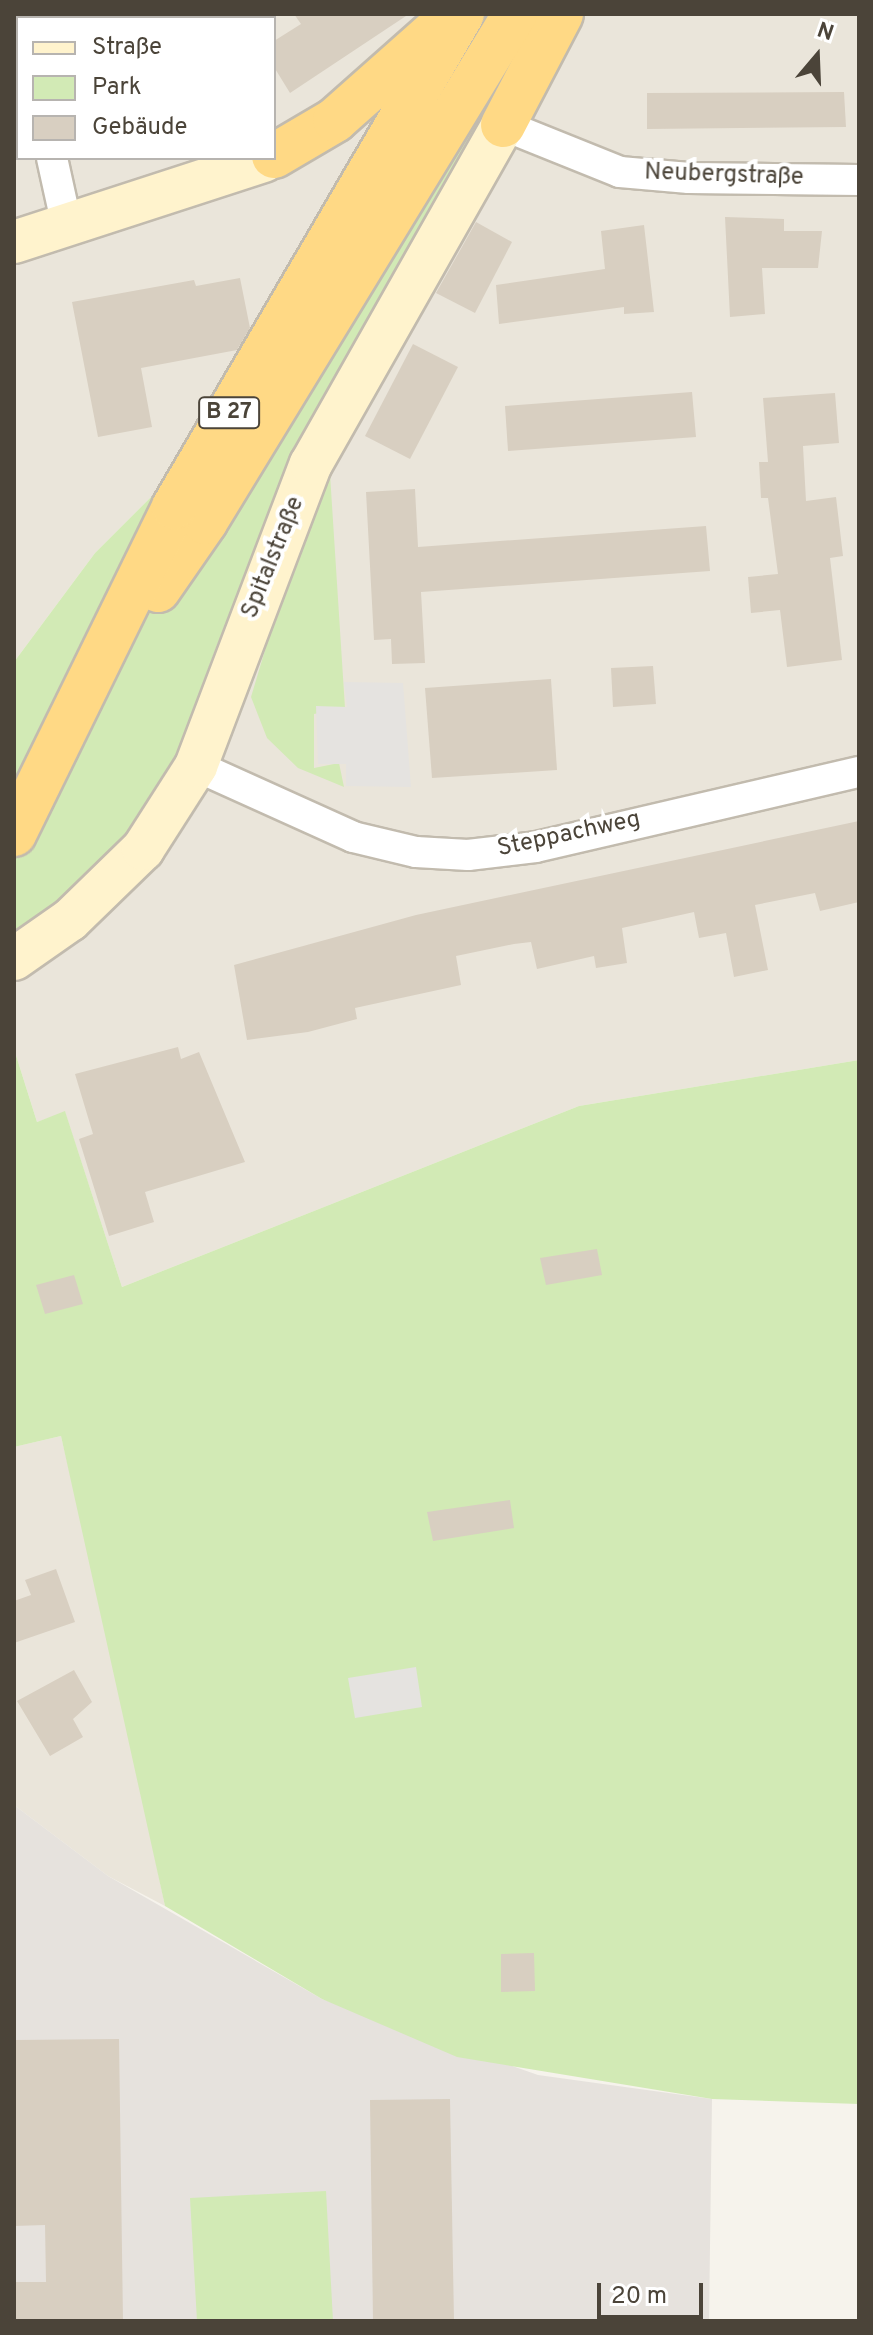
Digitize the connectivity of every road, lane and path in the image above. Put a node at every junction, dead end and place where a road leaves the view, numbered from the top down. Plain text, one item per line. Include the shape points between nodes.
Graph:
1 (453, 14) edge
2 (462, 14) edge
3 (515, 14) edge
4 (561, 14) edge
5 (503, 125) junction
6 (276, 153) edge
7 (52, 160) edge
8 (263, 160) edge
9 (859, 161) edge
10 (859, 180) edge
11 (67, 226) junction
12 (14, 242) edge
13 (88, 690) junction
14 (196, 766) junction
15 (859, 772) edge
16 (14, 834) edge
17 (14, 959) edge

1 - 6 highway via 370,92
2 - 13 highway, B 27 via 174,507
3 - 13 highway, B 27 via 205,522
4 - 5 highway
5 - 10 street, Neubergstraße via 620,172
5 - 14 main road, Spitalstraße via 311,464
7 - 11 street
8 - 11 main road
9 - 10 street
11 - 12 main road
13 - 16 highway, B 27
14 - 15 street, Steppachweg via 353,837 416,852 468,855 536,847
14 - 17 main road, Spitalstraße via 143,849 70,920

